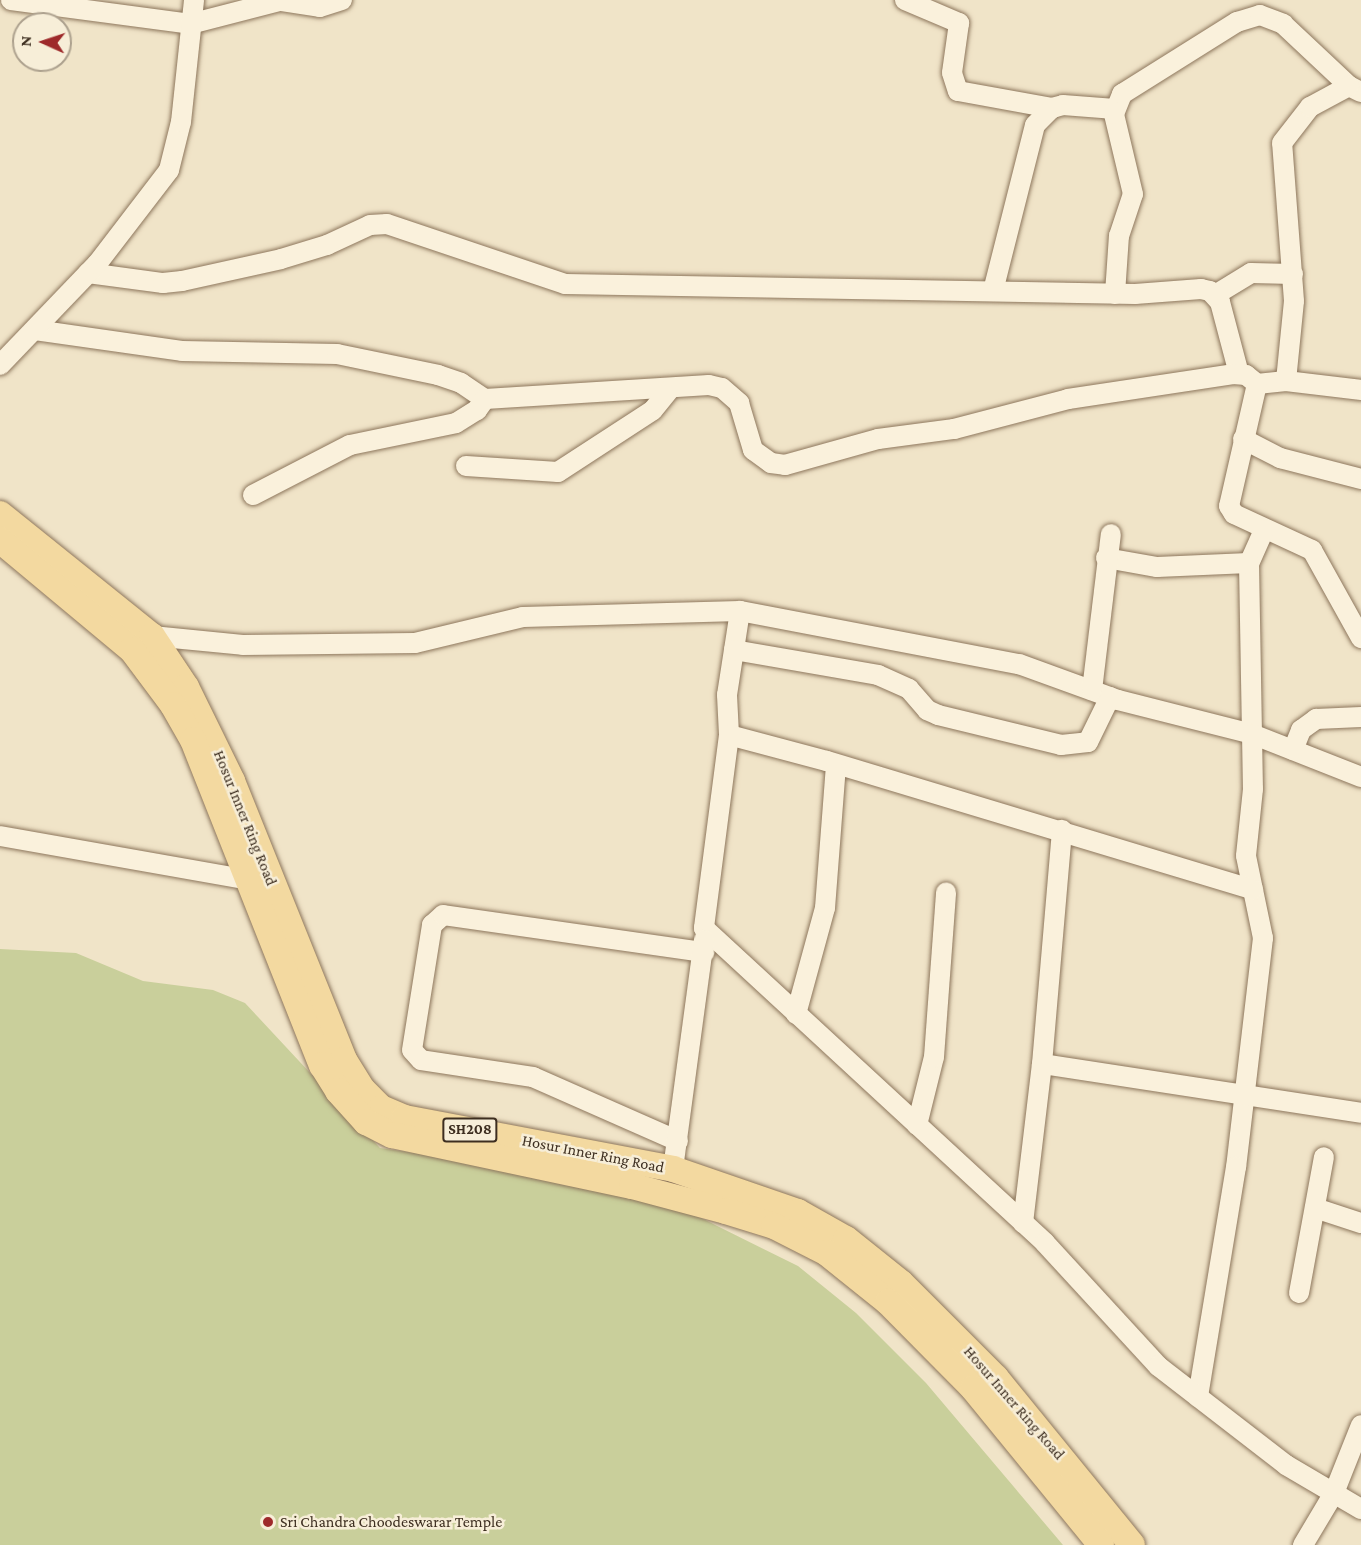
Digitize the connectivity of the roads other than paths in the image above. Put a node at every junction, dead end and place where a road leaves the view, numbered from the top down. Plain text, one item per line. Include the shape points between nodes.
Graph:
1 (12, 0) edge
2 (194, 0) edge
3 (342, 0) edge
4 (905, 0) edge
5 (282, 1) edge
6 (190, 24) junction
7 (1355, 89) edge
8 (1052, 108) junction
9 (1115, 109) junction
10 (88, 273) junction
11 (1293, 274) junction
12 (993, 291) junction
13 (1115, 294) junction
14 (1215, 295) junction
15 (35, 330) junction
16 (0, 365) edge
17 (1239, 374) junction
18 (1286, 381) junction
19 (1257, 384) junction
20 (671, 388) junction
21 (1361, 390) edge
22 (485, 399) junction
23 (1243, 439) junction
24 (466, 466) dead end
25 (1361, 479) edge
26 (253, 495) dead end
27 (0, 514) edge
28 (1264, 530) junction
29 (1111, 534) dead end
30 (0, 540) edge
31 (1106, 558) junction
32 (1249, 563) junction
33 (740, 611) junction
34 (1361, 638) edge
35 (142, 643) junction
36 (734, 650) junction
37 (1101, 694) junction
38 (1361, 717) edge
39 (1252, 734) junction
40 (729, 735) junction
41 (1293, 750) junction
42 (836, 764) junction
43 (1361, 777) edge
44 (1062, 830) junction
45 (0, 836) edge
46 (245, 879) junction
47 (1253, 890) junction
48 (946, 892) dead end
49 (704, 928) junction
50 (704, 952) junction
51 (796, 1014) junction
52 (1042, 1064) junction
53 (1246, 1094) junction
54 (1361, 1113) edge
55 (917, 1125) junction
56 (678, 1141) junction
57 (1324, 1157) dead end
58 (673, 1169) junction
59 (1315, 1208) junction
60 (1023, 1223) junction
61 (1361, 1223) edge
62 (1299, 1293) dead end
63 (1198, 1397) junction
64 (1361, 1425) edge
65 (1334, 1494) junction
66 (1361, 1509) edge
67 (1101, 1545) edge
68 (1132, 1545) edge
69 (1303, 1545) edge

1 - 6 street
2 - 6 street
3 - 5 street via 320,7
4 - 8 street via 959,23 952,73 958,91
5 - 6 street
6 - 10 street via 181,122 169,170
7 - 9 street via 1282,24 1260,15 1237,22 1134,85 1122,94
7 - 11 street via 1310,107 1282,143
8 - 9 street
8 - 12 street via 1035,125
9 - 13 street via 1133,194 1119,236
10 - 12 street via 163,283 182,281 281,259 327,245 370,225 387,224 565,284
10 - 15 street
11 - 14 street via 1251,273
11 - 18 street
12 - 13 street
13 - 14 street via 1201,289
14 - 17 street
15 - 16 street
15 - 22 street via 182,351 337,354 438,375 461,382
17 - 19 street
17 - 20 street via 1068,399 954,429 878,438 785,465 771,463 753,450 744,414 733,395 710,385
18 - 19 street
18 - 21 street
19 - 23 street
20 - 22 street
20 - 24 street via 653,410 558,472
22 - 26 street via 477,410 456,423 350,445
23 - 25 street via 1280,458
23 - 28 street via 1228,503 1234,514
27 - 35 main road, Hosur Inner Ring Road / SH208
28 - 32 street
28 - 34 street via 1312,550
29 - 31 street
30 - 35 main road, Hosur Inner Ring Road / SH208
31 - 32 street via 1157,567
31 - 37 street
32 - 39 street
33 - 35 street via 523,617 415,643
33 - 36 street
33 - 37 street via 1019,664
35 - 46 main road, Hosur Inner Ring Road / SH208 via 193,740
35 - 58 main road, Hosur Inner Ring Road / SH208 via 196,704 232,781 344,1060 363,1090 381,1108 404,1118
36 - 37 street via 878,675 909,689 927,710 938,715 1061,745 1088,742
36 - 40 street via 727,695
37 - 39 street
38 - 41 street via 1316,719 1301,730
39 - 41 street
39 - 47 street via 1253,789 1246,856
40 - 42 street
40 - 49 street
41 - 43 street
42 - 44 street
42 - 51 street via 825,908
44 - 47 street
44 - 52 street
45 - 46 street
46 - 67 main road, Hosur Inner Ring Road / SH208 via 322,1065 338,1091 366,1122 392,1135 632,1186 726,1211 774,1226 826,1253 888,1302 973,1388
47 - 53 street via 1263,938
48 - 55 street via 934,1057
49 - 50 street
49 - 51 street
50 - 56 street
50 - 56 street via 443,915 432,925 412,1050 421,1060 533,1077
51 - 55 street
52 - 53 street
52 - 60 street
53 - 54 street
53 - 63 street
55 - 60 street
56 - 58 street
57 - 59 street
58 - 68 main road, Hosur Inner Ring Road / SH208 via 798,1212 874,1259 996,1377
59 - 61 street
59 - 62 street
60 - 63 street via 1158,1366
63 - 65 street via 1286,1465
64 - 65 street
65 - 66 street
65 - 69 street

